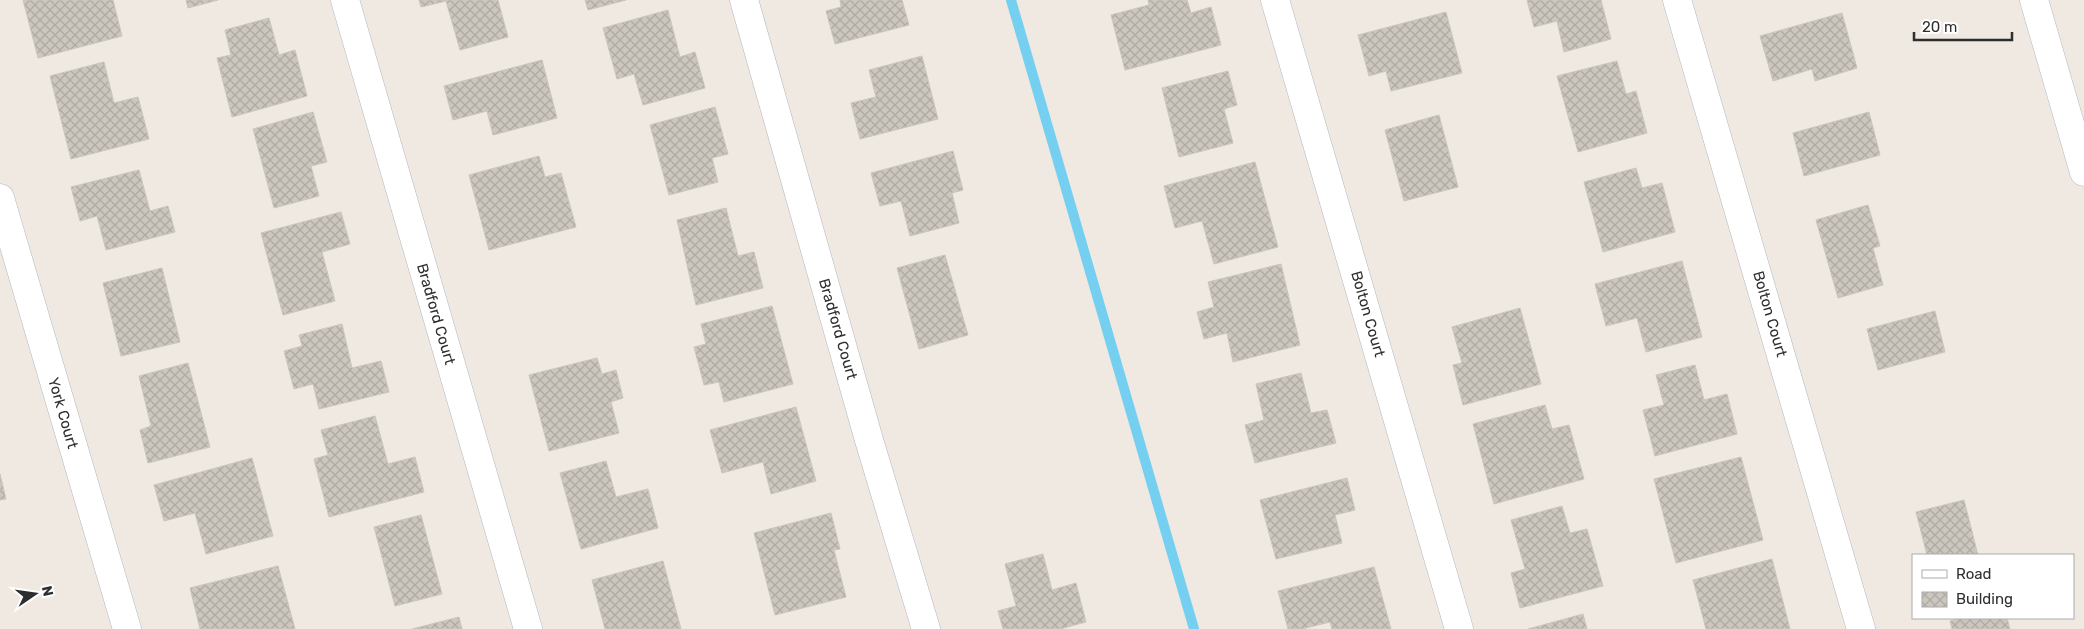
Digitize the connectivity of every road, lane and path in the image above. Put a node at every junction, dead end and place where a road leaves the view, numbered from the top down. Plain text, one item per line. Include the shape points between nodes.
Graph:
1 (345, 0) edge
2 (744, 0) edge
3 (1275, 0) edge
4 (1677, 0) edge
5 (2034, 0) edge
6 (2084, 172) edge
7 (0, 198) edge
8 (127, 629) edge
9 (528, 629) edge
10 (926, 629) edge
11 (1459, 629) edge
12 (1861, 629) edge

1 - 9 street, Bradford Court
2 - 10 street, Bradford Court
3 - 11 street, Bolton Court
4 - 12 street, Bolton Court
5 - 6 street
7 - 8 street, York Court

